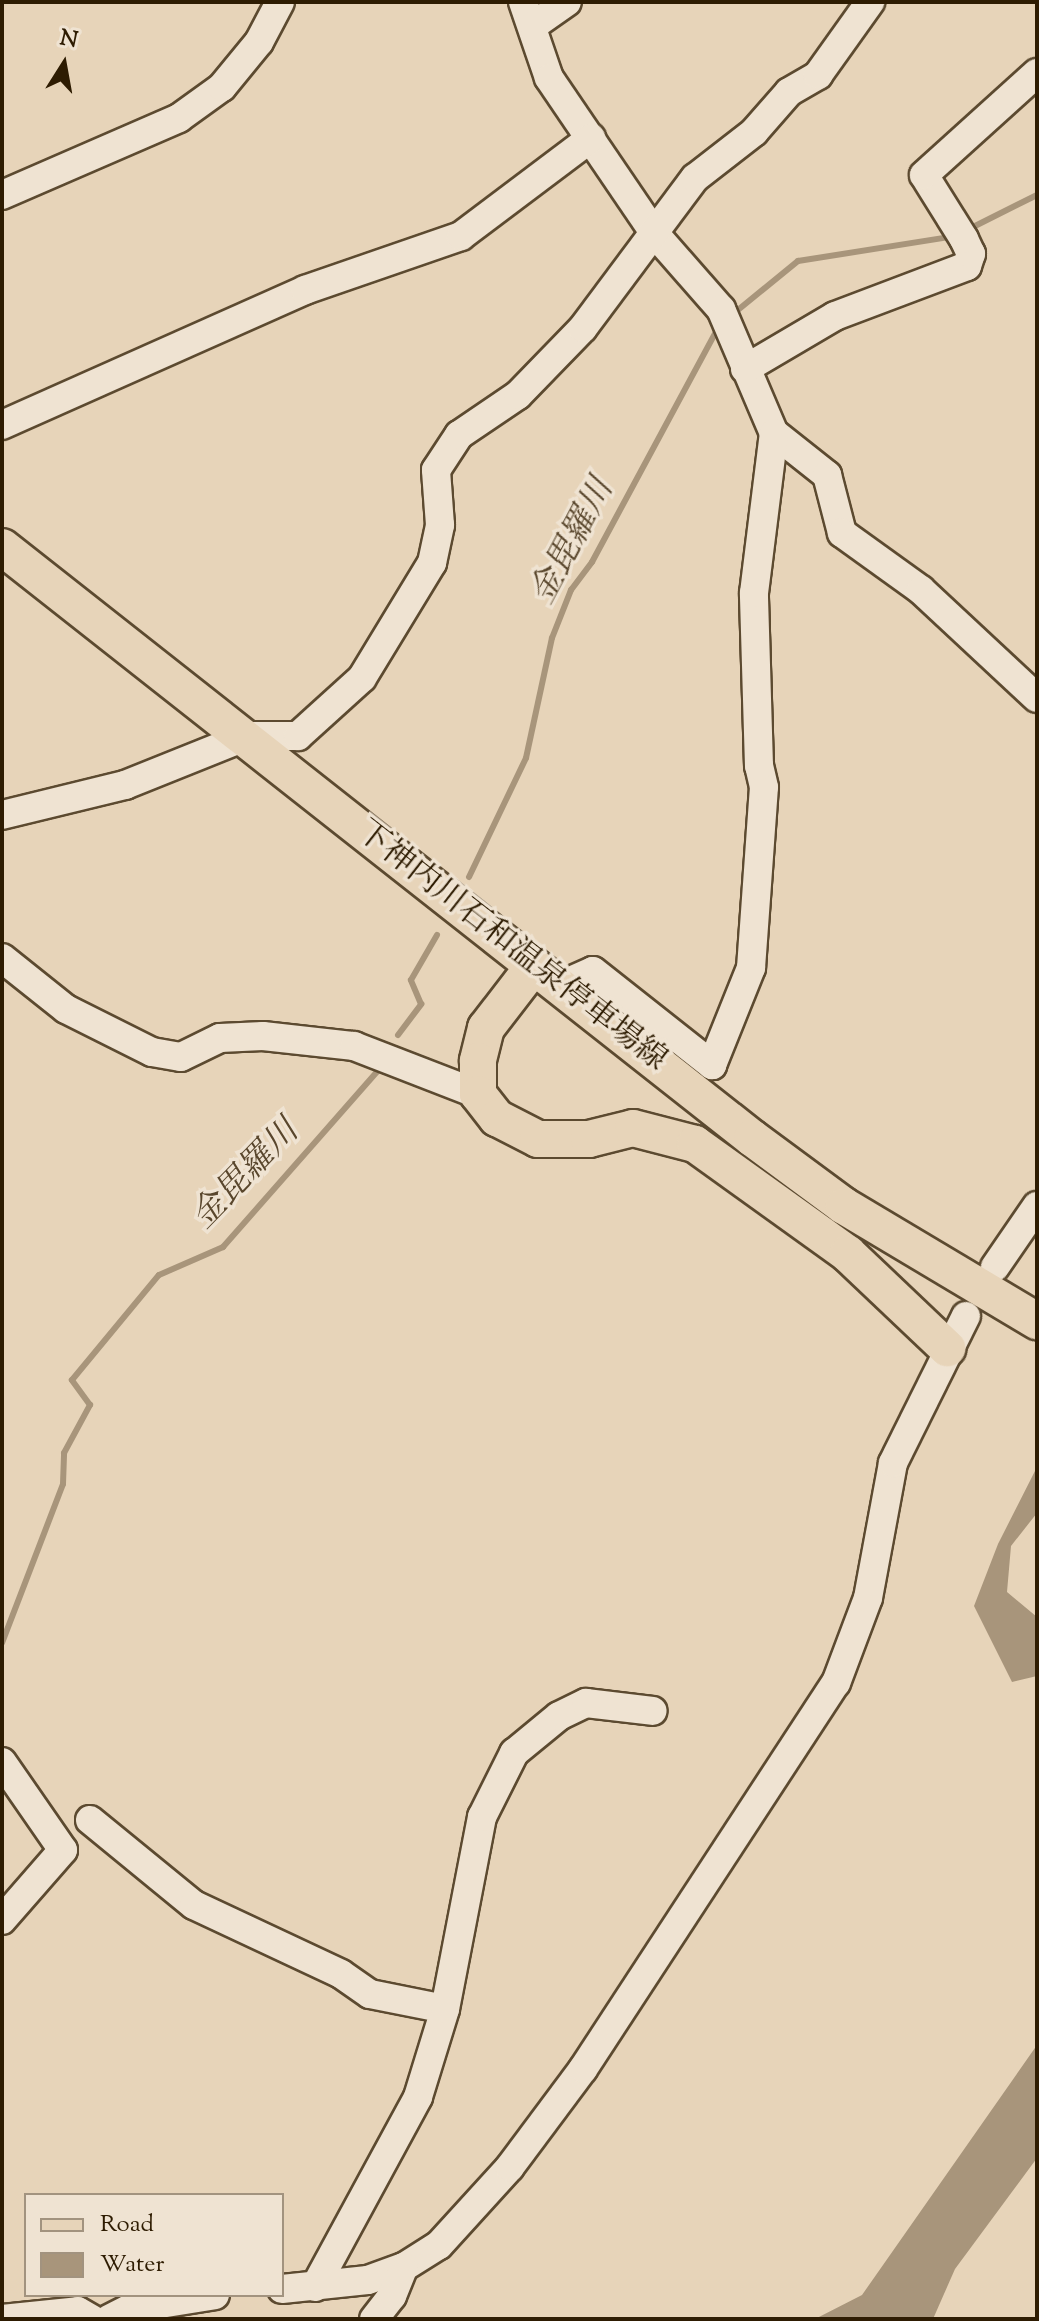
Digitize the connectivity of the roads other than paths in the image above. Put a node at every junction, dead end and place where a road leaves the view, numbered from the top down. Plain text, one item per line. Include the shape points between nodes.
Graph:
1 (280, 2) edge
2 (567, 2) edge
3 (870, 2) edge
4 (528, 13) edge
5 (1037, 73) edge
6 (591, 138) junction
7 (2, 195) edge
8 (655, 234) junction
9 (745, 369) junction
10 (2, 425) edge
11 (774, 433) junction
12 (2, 547) edge
13 (1037, 698) edge
14 (247, 736) junction
15 (2, 815) edge
16 (2, 958) edge
17 (546, 976) junction
18 (478, 1094) junction
19 (1037, 1206) edge
20 (995, 1267) dead end
21 (966, 1316) dead end
22 (1037, 1321) edge
23 (947, 1348) junction
24 (653, 1711) dead end
25 (2, 1762) edge
26 (90, 1820) dead end
27 (2, 1920) edge
28 (445, 2009) junction
29 (404, 2267) junction
30 (315, 2287) junction
31 (284, 2289) edge
32 (203, 2297) edge
33 (2, 2319) edge
34 (92, 2319) edge
35 (109, 2319) edge
36 (374, 2319) edge

1 - 7 street via 259,42 222,87 179,118
2 - 4 street
3 - 8 street via 818,75 789,92 754,132 695,178
4 - 6 street via 549,78
5 - 9 street via 924,175 971,254 967,266 835,316
6 - 8 street
6 - 10 street via 461,236 305,290
8 - 9 street via 721,309
8 - 14 street via 583,328 518,395 451,446 436,470 440,525 432,563 362,678 298,736
9 - 11 street
11 - 13 street via 827,475 842,533 921,590
11 - 17 street via 754,593 764,787 751,968 712,1065 593,971
12 - 14 main road, 下神内川石和温泉停車場線
14 - 15 street via 125,785
14 - 17 main road, 下神内川石和温泉停車場線
16 - 18 street via 66,1009 152,1052 181,1057 220,1038 263,1036 354,1046
17 - 18 main road via 486,1028
17 - 22 main road, 下神内川石和温泉停車場線 via 844,1206
18 - 23 main road via 497,1118 538,1139 589,1139 633,1128 695,1144 848,1254
19 - 20 street
21 - 23 street
23 - 29 street via 893,1463 868,1598 853,1645 822,1707 645,1980 528,2143 439,2245
24 - 28 street via 586,1703 559,1716 514,1753 482,1817
25 - 27 street via 63,1850
26 - 28 street via 194,1905 341,1974 370,1994
28 - 30 street via 418,2097
29 - 30 street via 368,2280
29 - 36 street via 392,2296
30 - 31 street
32 - 35 street via 129,2309
33 - 34 street via 78,2311

